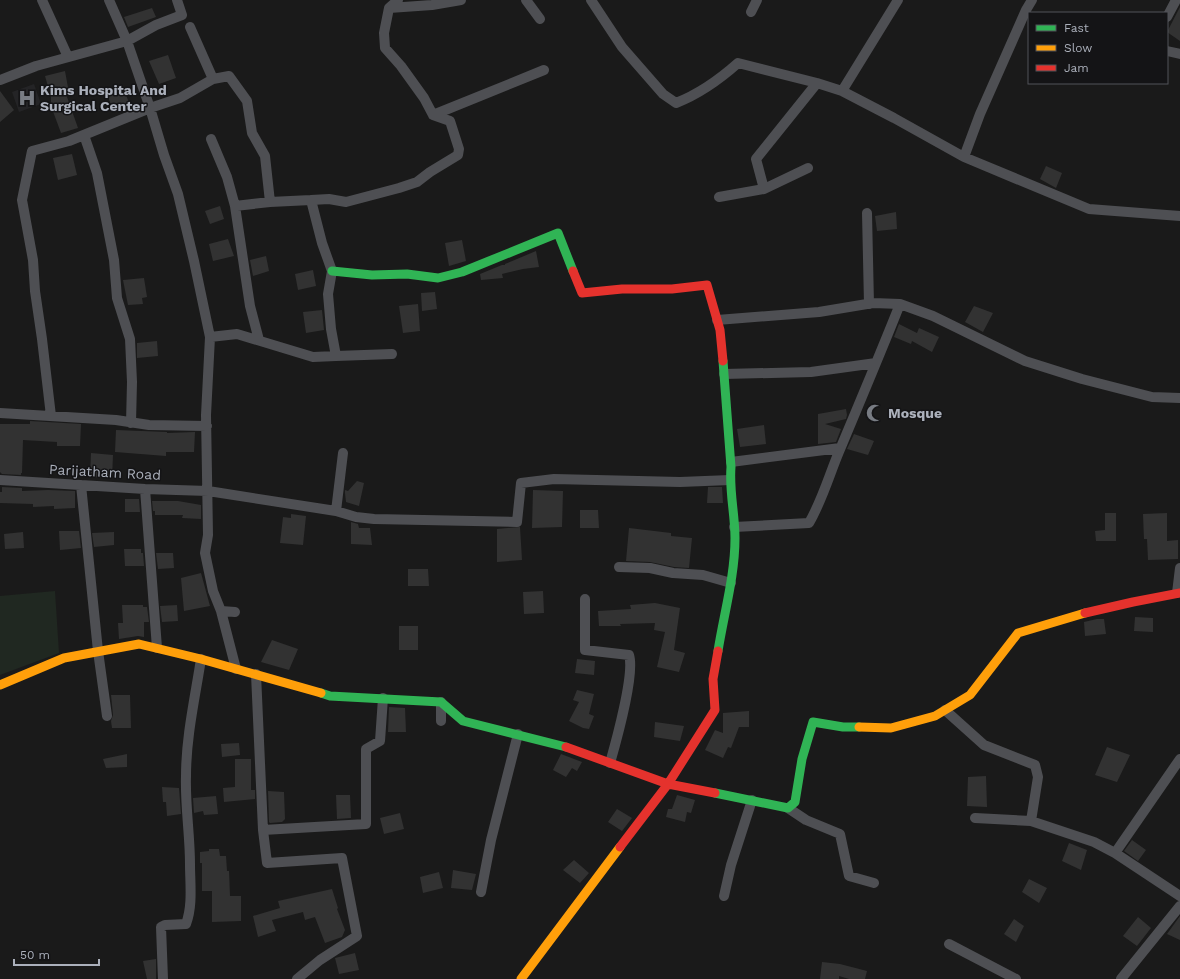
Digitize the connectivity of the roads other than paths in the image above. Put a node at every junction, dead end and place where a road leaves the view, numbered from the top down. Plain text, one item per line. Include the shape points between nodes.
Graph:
1 (42, 0) edge
2 (109, 0) edge
3 (176, 0) edge
4 (398, 0) edge
5 (461, 0) edge
6 (526, 0) edge
7 (591, 0) edge
8 (757, 0) edge
9 (898, 0) edge
10 (1032, 0) edge
11 (1176, 0) edge
12 (389, 8) junction
13 (751, 12) dead end
14 (1168, 15) edge
15 (540, 19) dead end
16 (190, 27) dead end
17 (127, 41) junction
18 (1168, 51) edge
19 (1180, 54) edge
20 (68, 58) junction
21 (544, 70) dead end
22 (213, 79) junction
23 (0, 80) edge
24 (817, 83) junction
25 (842, 91) junction
26 (150, 108) junction
27 (433, 114) junction
28 (84, 135) junction
29 (211, 139) dead end
30 (964, 158) junction
31 (808, 168) dead end
32 (764, 189) junction
33 (719, 198) dead end
34 (311, 200) junction
35 (270, 202) junction
36 (235, 206) junction
37 (867, 213) dead end
38 (1180, 216) edge
39 (332, 271) junction
40 (869, 304) junction
41 (900, 304) junction
42 (717, 320) junction
43 (210, 337) junction
44 (259, 340) junction
45 (392, 354) dead end
46 (336, 356) junction
47 (876, 363) junction
48 (724, 374) junction
49 (1180, 398) edge
50 (0, 413) edge
51 (50, 416) junction
52 (131, 423) junction
53 (207, 426) junction
54 (840, 448) junction
55 (343, 452) dead end
56 (730, 462) junction
57 (0, 480) edge
58 (730, 480) junction
59 (81, 485) junction
60 (145, 489) junction
61 (208, 491) junction
62 (336, 511) junction
63 (734, 527) junction
64 (620, 567) dead end
65 (1180, 568) edge
66 (731, 583) junction
67 (1179, 593) edge
68 (585, 599) dead end
69 (221, 611) junction
70 (235, 612) dead end
71 (156, 648) junction
72 (98, 650) junction
73 (201, 659) junction
74 (236, 669) junction
75 (256, 674) junction
76 (0, 685) edge
77 (382, 698) junction
78 (441, 702) junction
79 (945, 710) junction
80 (107, 716) dead end
81 (441, 721) dead end
82 (518, 734) junction
83 (1180, 759) edge
84 (610, 763) junction
85 (668, 784) junction
86 (752, 800) junction
87 (788, 808) junction
88 (975, 818) dead end
89 (1031, 821) junction
90 (263, 830) junction
91 (1115, 853) junction
92 (874, 883) dead end
93 (481, 892) dead end
94 (724, 896) dead end
95 (1180, 896) edge
96 (1180, 906) edge
97 (949, 944) dead end
98 (163, 979) edge
99 (297, 979) edge
100 (521, 979) edge
101 (1016, 979) edge
102 (1121, 979) edge

1 - 20 street
2 - 17 street
3 - 17 street via 182,15 156,25
4 - 12 street
5 - 12 street via 432,6
6 - 15 street
7 - 24 street via 622,47 663,94 676,103 722,77 738,63
8 - 13 street
9 - 25 street
10 - 30 street via 980,114
11 - 14 street
12 - 27 street via 384,33 385,48 401,66
16 - 22 street
17 - 20 street
17 - 26 street
18 - 19 street
20 - 23 street via 36,66
21 - 27 street
22 - 26 street via 180,98
22 - 35 street via 229,76 247,101 252,132 265,156
24 - 25 street
24 - 32 street via 756,159
25 - 30 street
26 - 28 street
26 - 43 street via 178,194
27 - 34 street via 450,121 459,149 458,155 417,182 399,188 346,202 329,199
28 - 51 street via 32,152 22,200 33,260
28 - 52 street via 97,173 114,260 117,298 130,339
29 - 36 street via 227,177
30 - 38 street via 1089,208
31 - 32 street
32 - 33 street
34 - 35 street
34 - 39 street
35 - 36 street
36 - 44 street via 250,306
37 - 40 street
39 - 42 street via 438,278 462,272 558,233 582,293 622,289 672,289 708,284
39 - 46 street via 328,294
40 - 41 street
40 - 42 street via 819,312
41 - 47 street
41 - 49 street via 932,316 1025,362 1152,397
42 - 48 street
43 - 44 street via 236,334
43 - 53 street
44 - 46 street via 313,357
45 - 46 street
47 - 48 street via 811,372
47 - 54 street
48 - 56 street
50 - 51 street
51 - 52 street
52 - 53 street
53 - 61 street
54 - 56 street
54 - 63 street via 818,507 809,522
55 - 62 street
56 - 58 street
57 - 59 street, Parijatham Road
58 - 62 street, Parijatham Road via 680,482 554,479 520,483 517,522 374,519
58 - 63 street
59 - 60 street, Parijatham Road
59 - 72 street
60 - 61 street, Parijatham Road
60 - 71 street
61 - 62 street, Parijatham Road
61 - 69 street via 208,536 205,552 213,591
63 - 66 street
64 - 66 street via 703,575
65 - 67 street
66 - 85 street via 713,679 715,710
67 - 79 street via 1078,615 1018,633 970,695
68 - 84 street via 585,650 629,655 631,659 630,676
69 - 70 street
69 - 74 street
71 - 72 street via 139,644
71 - 73 street
72 - 76 street via 64,658
72 - 80 street
73 - 74 street
73 - 98 street via 187,740 186,777 191,856 189,916 186,924 161,927
74 - 75 street
75 - 77 street via 330,696
75 - 90 street
77 - 78 street
77 - 90 street via 380,741 366,749 366,824
78 - 81 street
78 - 82 street via 463,720
79 - 87 street via 935,716 890,728 843,727 813,722 802,759 795,802
79 - 89 street via 984,745 1035,765 1038,777
82 - 84 street via 567,747
82 - 93 street via 491,840
83 - 91 street
84 - 85 street
85 - 86 street
85 - 100 street
86 - 87 street
86 - 94 street
87 - 92 street via 806,820 840,834 849,876
88 - 89 street
89 - 91 street via 1094,842
90 - 99 street via 267,863 342,858 357,936 320,960
91 - 95 street
96 - 102 street
97 - 101 street

